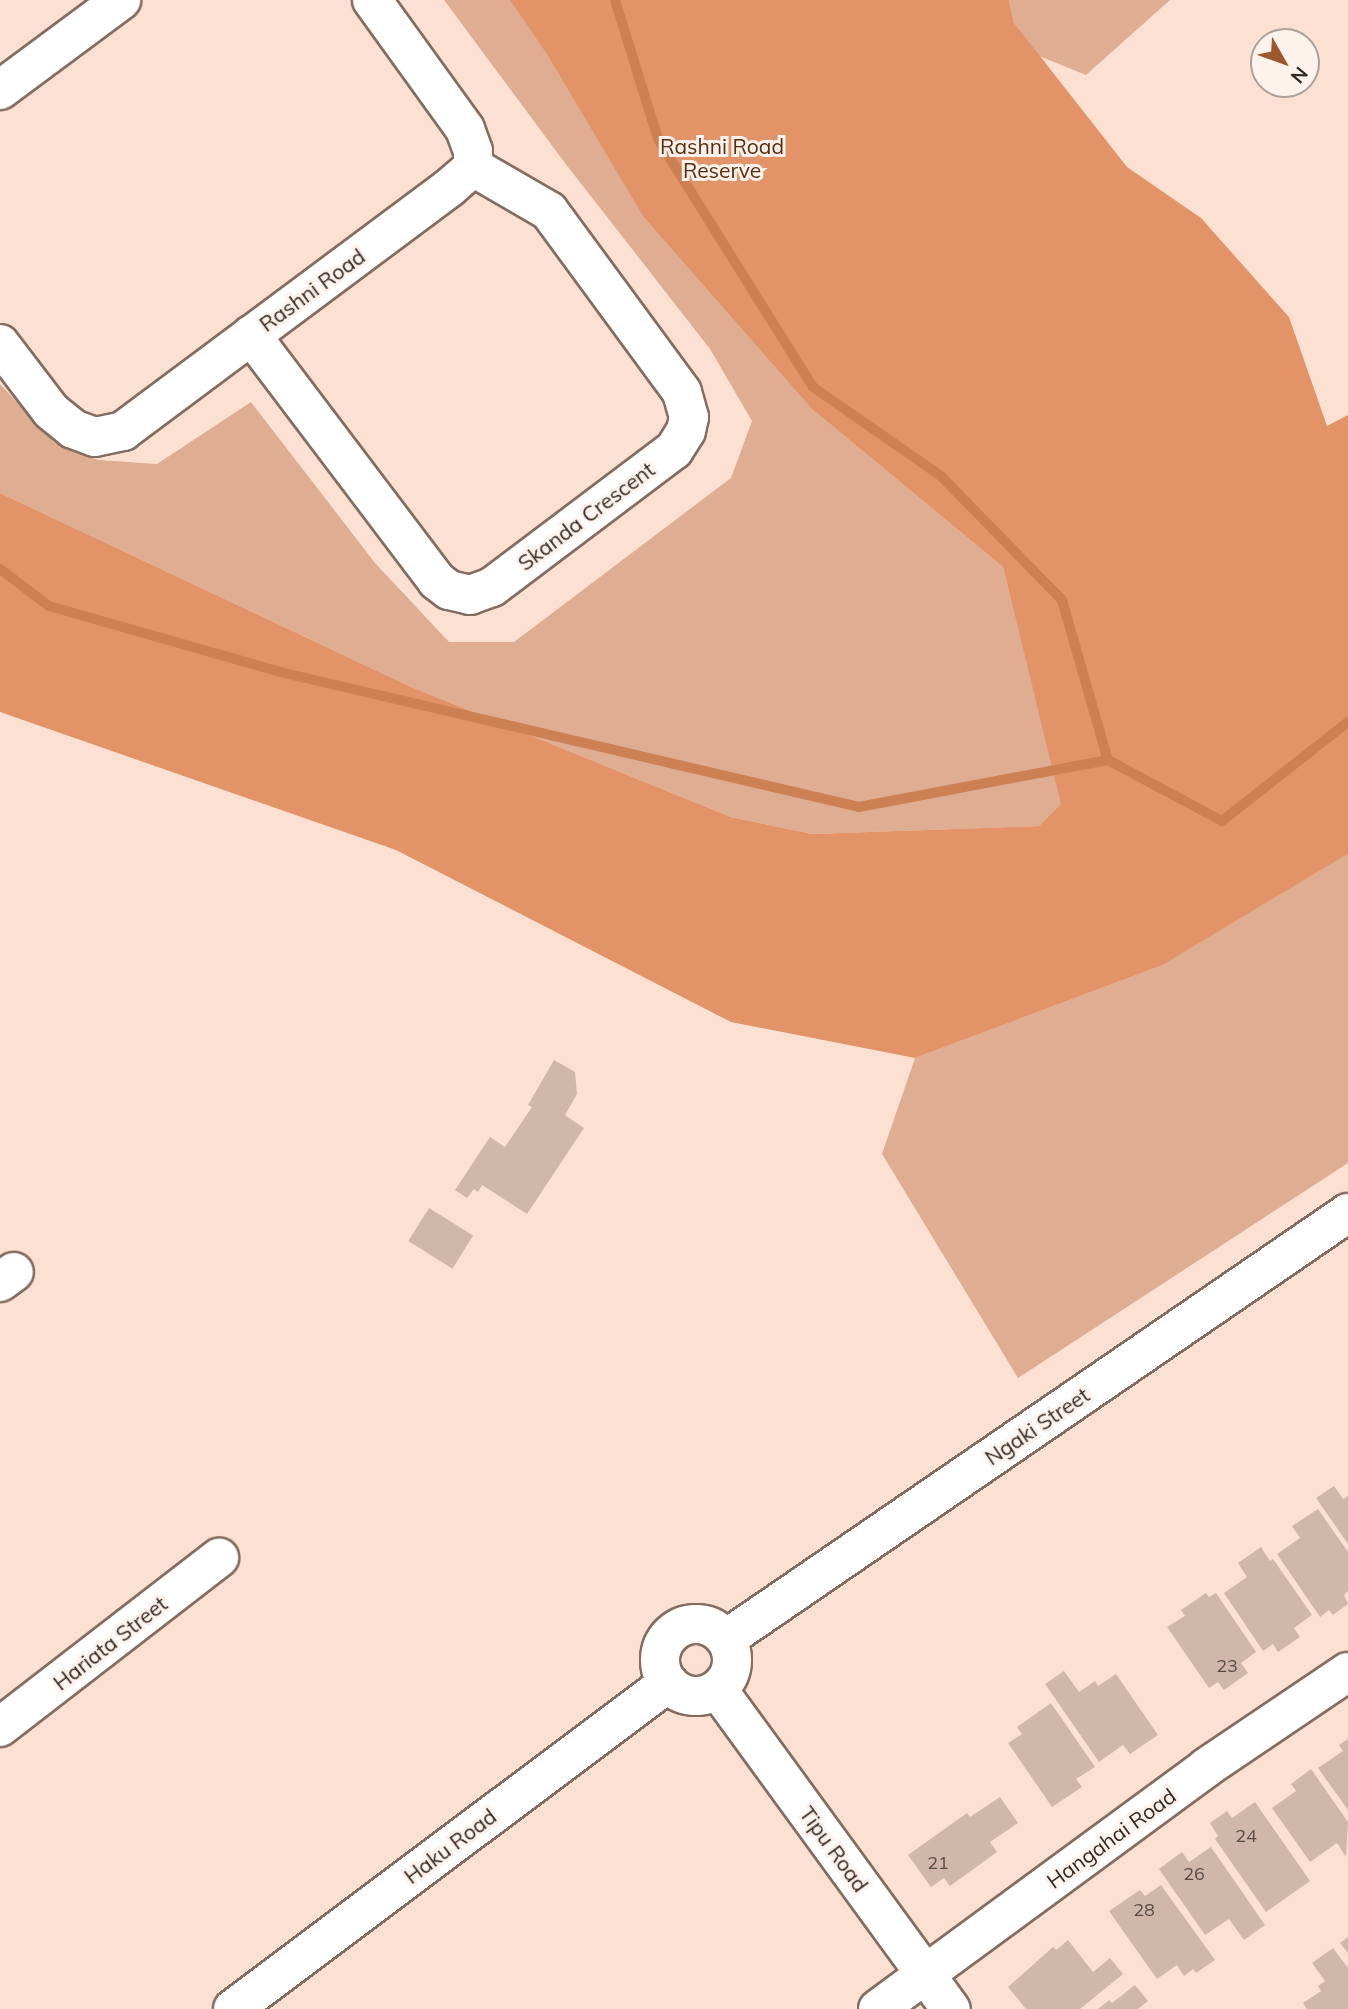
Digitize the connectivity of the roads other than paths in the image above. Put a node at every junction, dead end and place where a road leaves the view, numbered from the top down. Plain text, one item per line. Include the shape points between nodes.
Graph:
1 (121, 0) edge
2 (372, 0) edge
3 (0, 90) edge
4 (473, 167) junction
5 (251, 335) junction
6 (0, 344) edge
7 (1348, 1213) edge
8 (219, 1558) dead end
9 (726, 1639) junction
10 (1348, 1672) edge
11 (667, 1683) junction
12 (718, 1690) junction
13 (0, 1727) edge
14 (925, 1974) junction
15 (233, 2009) edge
16 (878, 2009) edge
17 (951, 2009) edge

1 - 3 street
2 - 4 street via 466,129
4 - 5 street, Rashni Road
4 - 5 street, Skanda Crescent via 549,211 682,392 689,417 674,450 492,587 470,595 449,590 437,581
5 - 6 street, Rashni Road via 123,431 95,437 73,429 51,411
7 - 9 street, Ngaki Street
8 - 13 street, Hariata Street
9 - 11 street via 707,1625 695,1623 674,1632 666,1640 660,1662
9 - 12 street via 733,1660 726,1682
10 - 14 street, Hangahai Road via 1207,1767
11 - 12 street via 686,1696
11 - 15 street, Haku Road
12 - 14 street, Tipu Road
14 - 16 street, Hangahai Road
14 - 17 street, Tipu Road

